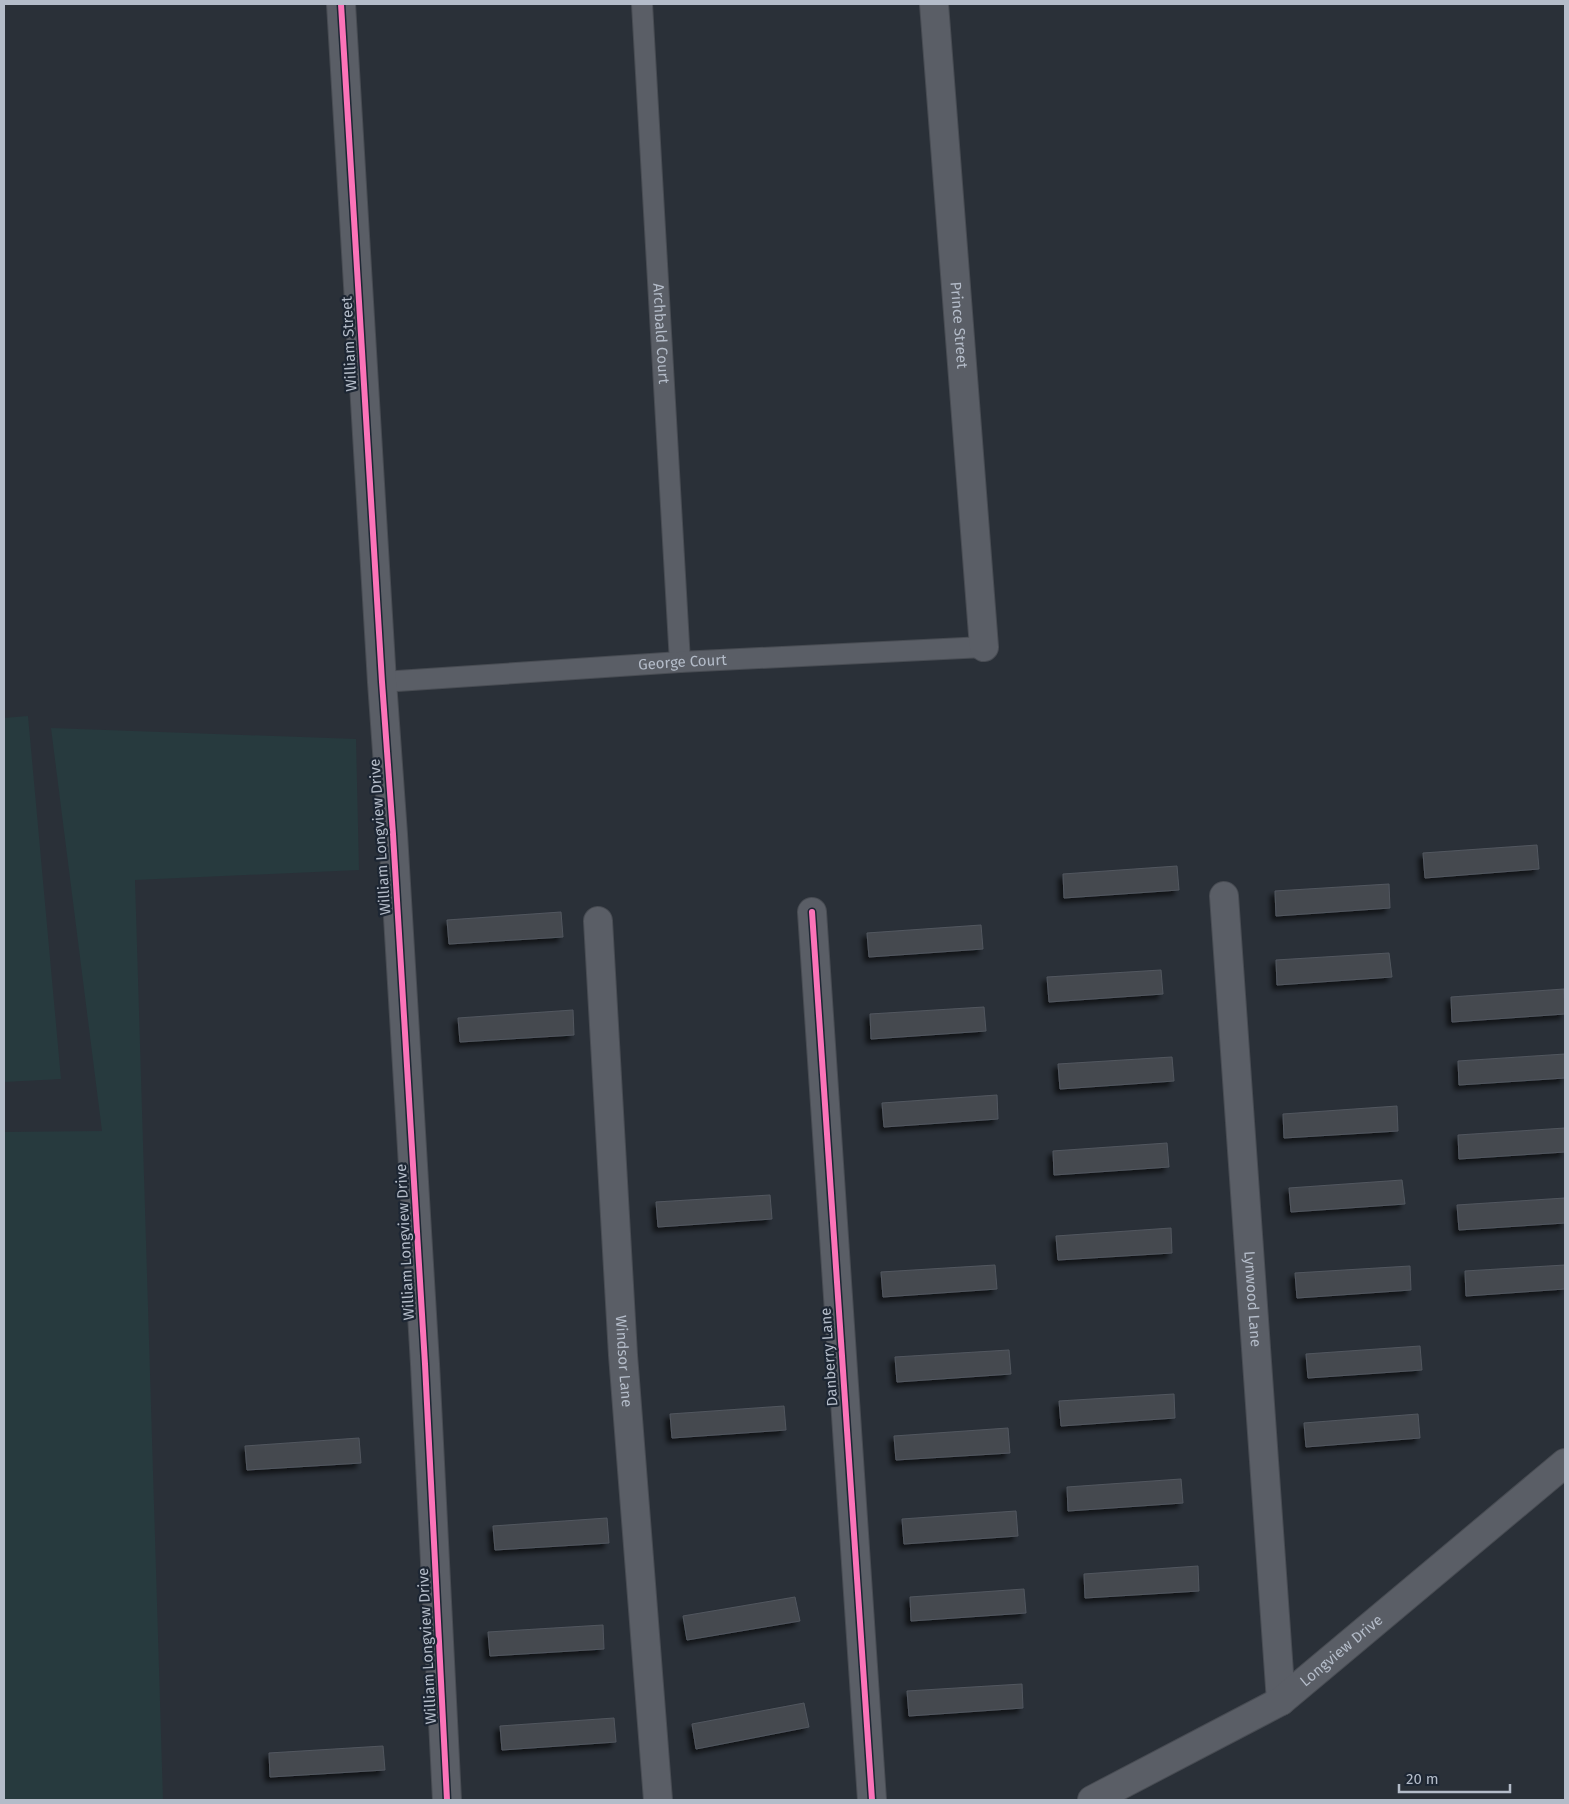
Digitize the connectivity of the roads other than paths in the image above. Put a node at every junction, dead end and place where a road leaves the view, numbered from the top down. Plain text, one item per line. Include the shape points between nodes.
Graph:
1 (342, 4) edge
2 (642, 4) edge
3 (934, 4) edge
4 (984, 647) joint
5 (680, 662) junction
6 (382, 682) junction
7 (1224, 896) dead end
8 (812, 912) dead end
9 (598, 921) dead end
10 (1565, 1463) edge
11 (1281, 1701) junction
12 (447, 1800) edge
13 (658, 1800) edge
14 (872, 1800) edge
15 (1092, 1800) edge

1 - 6 street, William Street
2 - 5 lane, Archbald Court
3 - 4 street, Prince Street
4 - 5 lane, George Court
5 - 6 lane, George Court
6 - 12 street, William Longview Drive via 424,1344
7 - 11 street, Lynwood Lane
8 - 14 street, Danberry Lane
9 - 13 street, Windsor Lane via 623,1354
10 - 11 street, Longview Drive
11 - 15 street, Longview Drive

